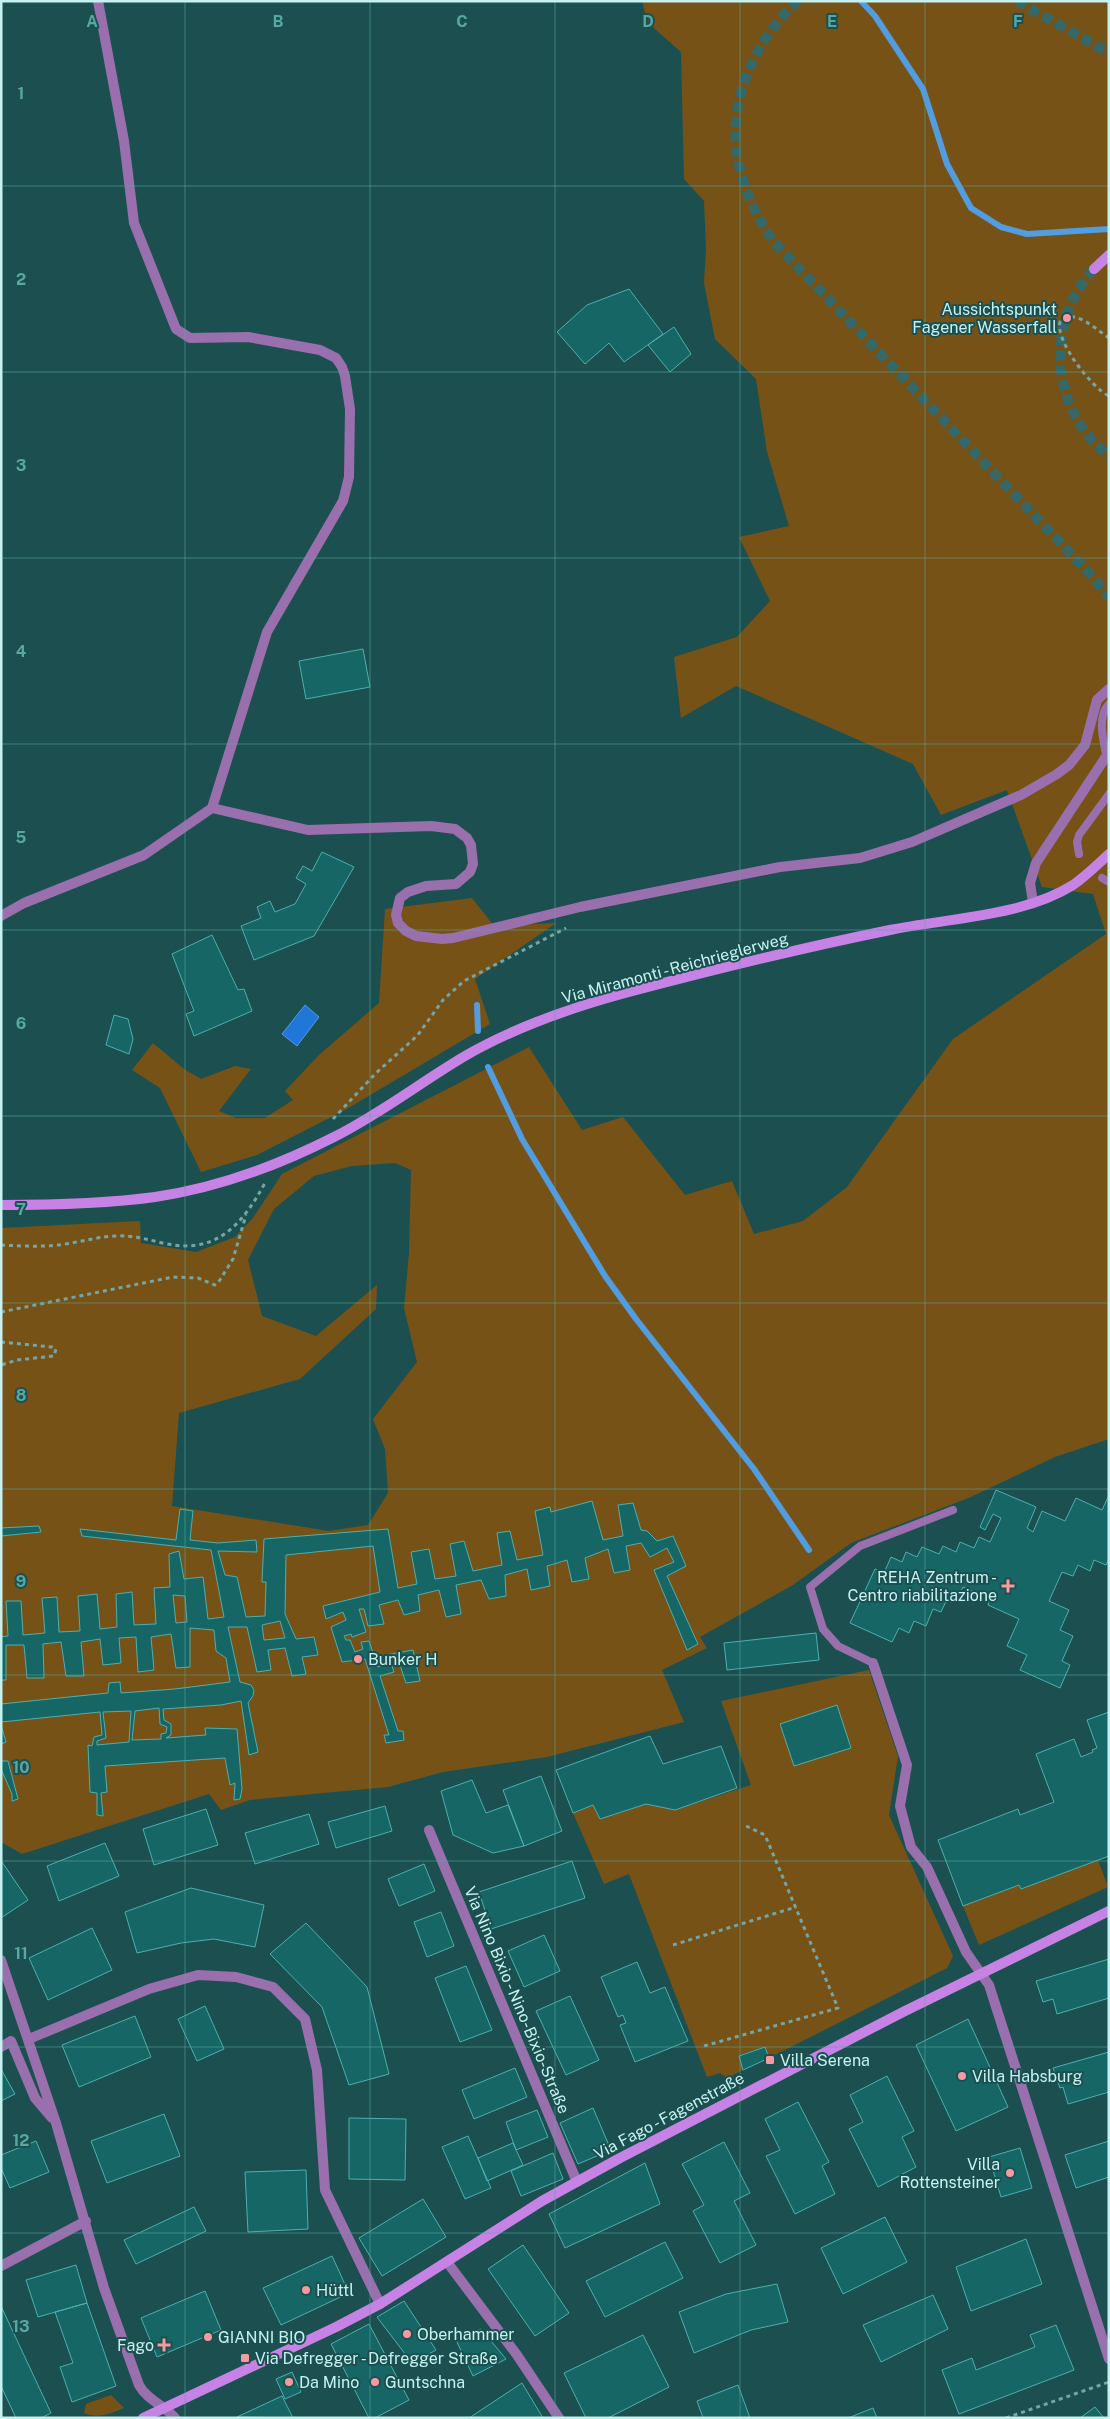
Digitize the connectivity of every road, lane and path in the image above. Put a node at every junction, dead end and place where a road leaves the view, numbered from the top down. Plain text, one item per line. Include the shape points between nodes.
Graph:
1 (98, 1) edge
2 (1109, 256) edge
3 (1094, 268) tunnel mouth
4 (1109, 338) edge
5 (1109, 396) edge
6 (1109, 689) edge
7 (1109, 704) edge
8 (1107, 753) edge
9 (1109, 794) edge
10 (212, 808) junction
11 (1079, 854) dead end
12 (1109, 854) edge
13 (1033, 902) junction
14 (580, 907) junction
15 (1, 916) edge
16 (334, 1117) dead end
17 (266, 1180) dead end
18 (1, 1205) edge
19 (246, 1215) junction
20 (1, 1245) edge
21 (1, 1312) edge
22 (1, 1342) edge
23 (1, 1365) edge
24 (952, 1510) dead end
25 (873, 1663) joint
26 (744, 1825) dead end
27 (430, 1830) dead end
28 (796, 1907) junction
29 (1109, 1911) edge
30 (673, 1945) dead end
31 (1, 1960) edge
32 (982, 1974) junction
33 (29, 2039) junction
34 (704, 2046) dead end
35 (1, 2047) edge
36 (56, 2123) junction
37 (576, 2182) junction
38 (86, 2221) junction
39 (447, 2262) junction
40 (1, 2266) edge
41 (380, 2304) junction
42 (1109, 2359) edge
43 (1109, 2382) edge
44 (166, 2408) junction
45 (142, 2418) edge
46 (175, 2418) edge
47 (559, 2418) edge
48 (1006, 2418) edge

1 - 10 street via 124,142 135,228 176,329 190,338 248,337 320,350 336,358 347,384 349,463 343,501 267,632
2 - 3 main road
4 - 5 path via 1074,317 1060,322 1059,332 1065,345 1094,386
6 - 14 street via 1097,700 1085,745 1057,774 936,833 860,858 780,867
7 - 8 lane via 1102,717
8 - 13 street via 1036,863 1030,883
9 - 11 lane via 1079,835
10 - 14 street via 308,830 439,826 461,832 474,856 464,880 445,886 416,888 400,898 398,923 416,936 442,940 461,937
10 - 15 street via 144,855 24,903
12 - 13 main road, Via Miramonti - Reichrieglerweg via 1071,886
13 - 18 main road, Via Miramonti - Reichrieglerweg via 890,930 710,972 566,1011 526,1026 468,1055 336,1136 294,1155 203,1187 155,1197 65,1205
14 - 16 path via 576,920 566,928 464,981 443,1000 417,1036 376,1072
17 - 19 path
19 - 20 path via 224,1236 193,1246 136,1236 94,1237 59,1245
19 - 21 path via 233,1259 218,1284 198,1278 173,1277
22 - 23 path via 50,1346 56,1349 56,1353 54,1356
24 - 25 lane via 860,1546 810,1588 823,1629 838,1646
25 - 32 street via 907,1765 900,1806 911,1847 927,1868 966,1952
26 - 28 path via 766,1835
27 - 37 street, Via Nino Bixio - Nino-Bixio-Straße
28 - 30 path
28 - 34 path via 838,2008
29 - 32 main road, Via Fago - Fagenstraße
31 - 33 street
32 - 37 main road, Via Fago - Fagenstraße
32 - 42 street via 993,1998
33 - 36 street
33 - 41 street via 149,1989 198,1975 236,1977 273,1987 306,2019 317,2070 324,2190
35 - 36 street via 11,2041 35,2098
36 - 38 street
37 - 39 main road, Via Fago - Fagenstraße
38 - 40 street
38 - 44 street via 104,2288 139,2385 144,2395
39 - 41 main road, Via Fago - Fagenstraße
39 - 47 street via 517,2355
41 - 44 main road, Via Fago - Fagenstraße
43 - 48 path
44 - 45 main road, Via Fago - Fagenstraße
44 - 46 street

